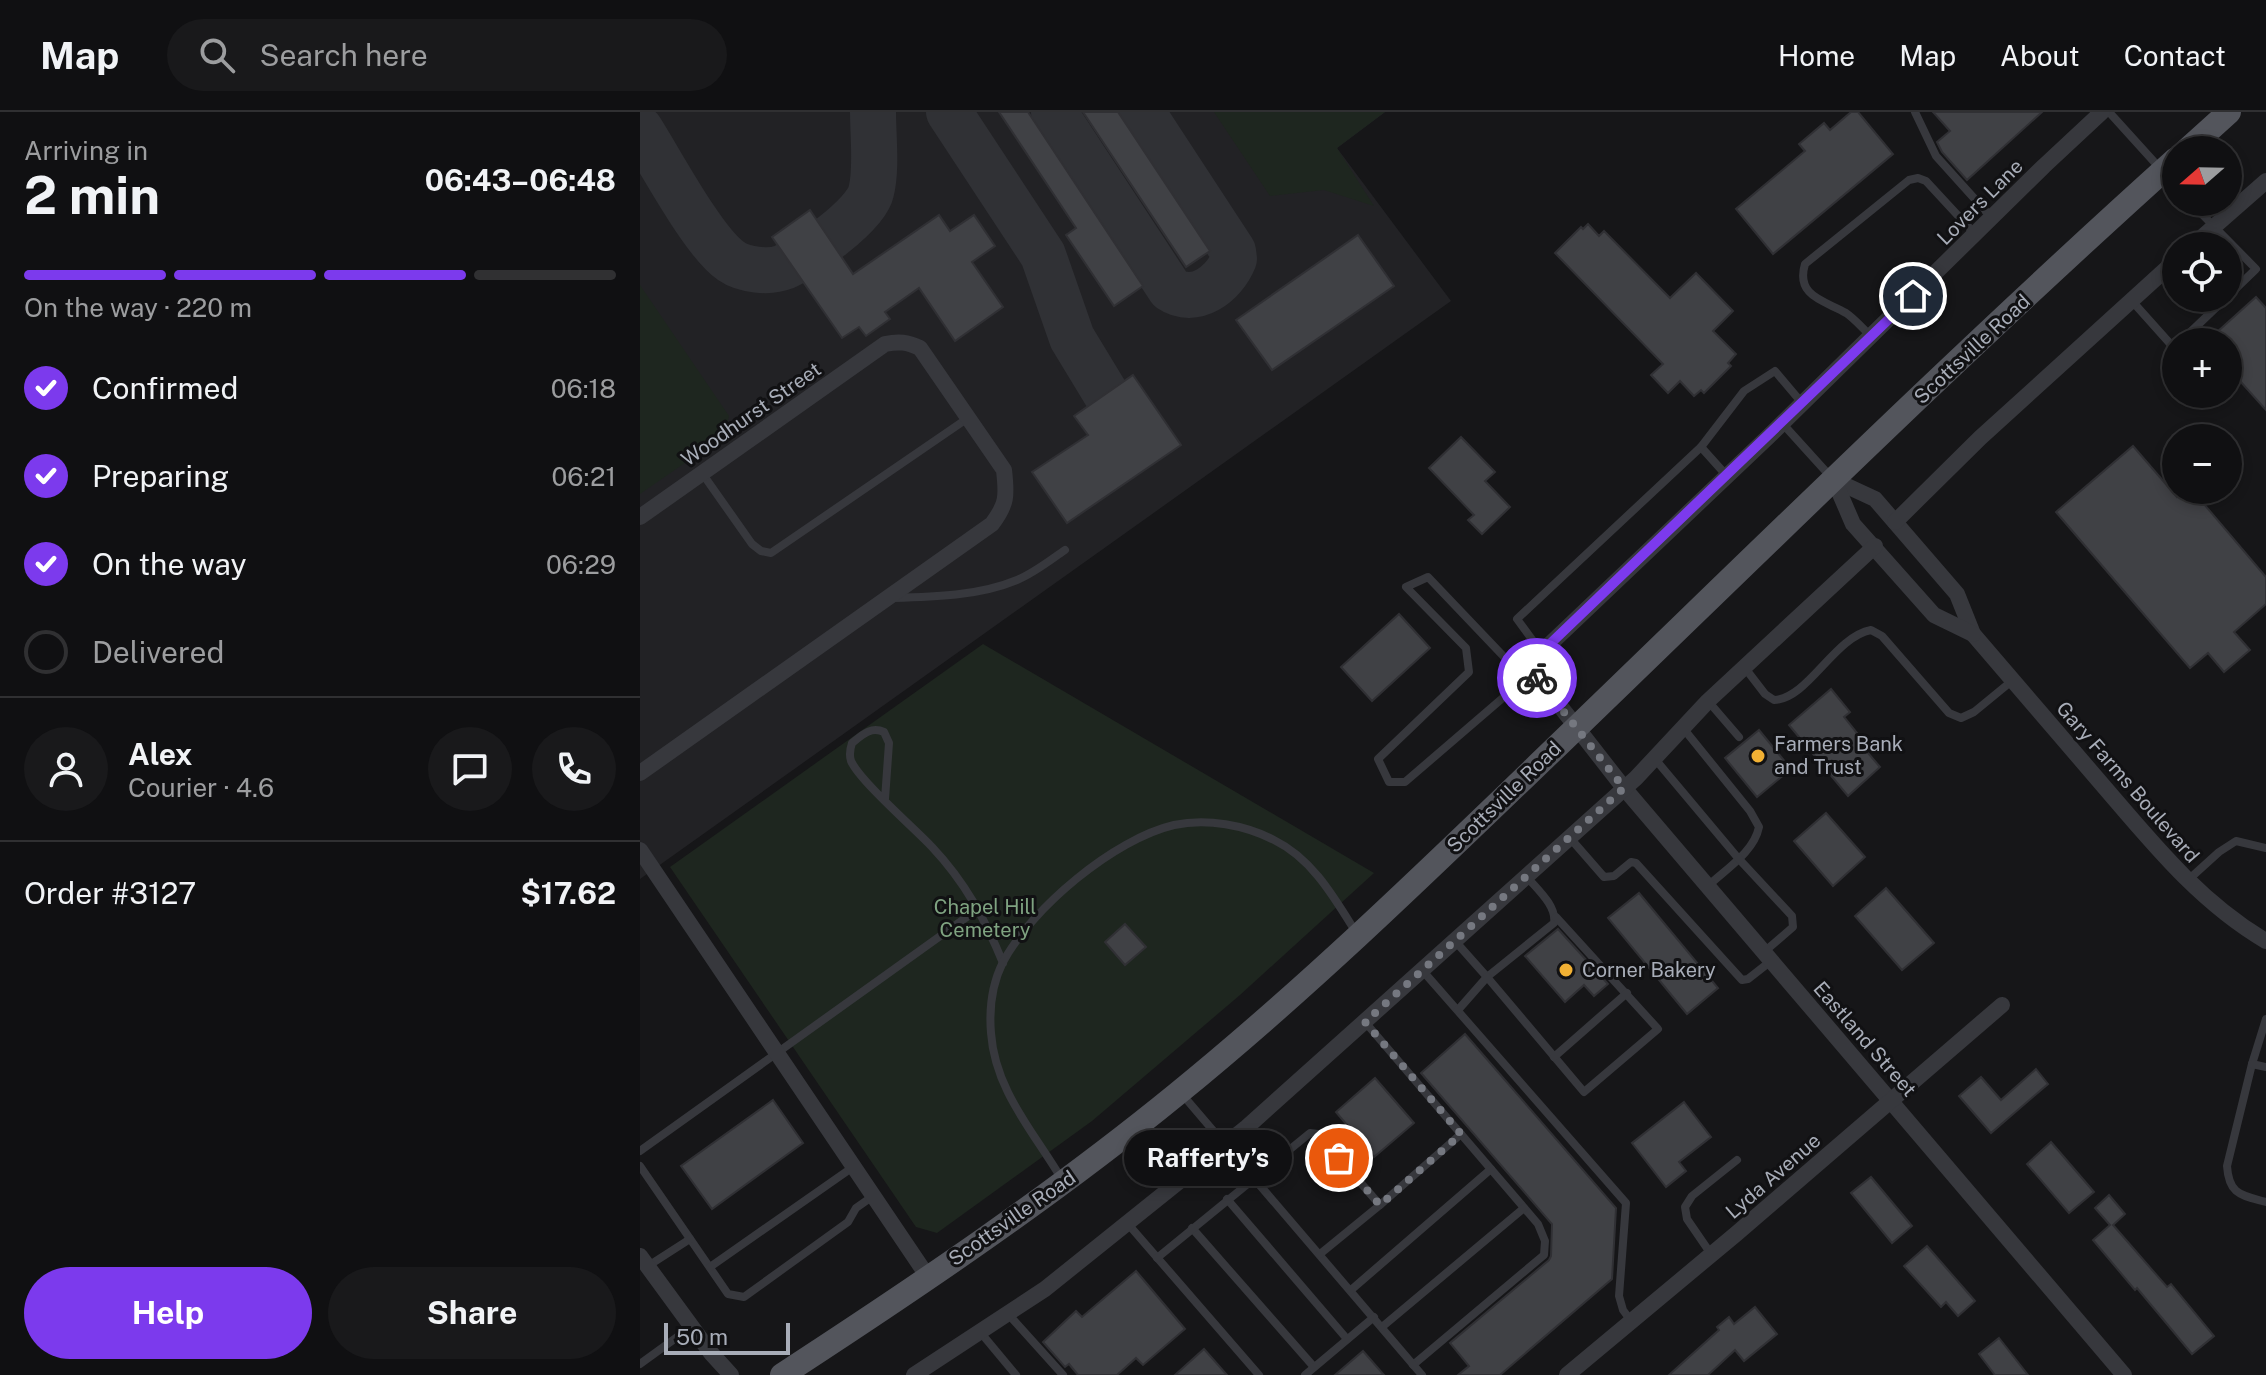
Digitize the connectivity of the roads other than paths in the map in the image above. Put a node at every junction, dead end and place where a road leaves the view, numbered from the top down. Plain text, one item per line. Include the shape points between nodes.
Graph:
1 (1915, 112) edge
2 (2229, 112) edge
3 (2102, 113) edge
4 (2202, 136) edge
5 (2162, 164) edge
6 (2162, 181) edge
7 (2266, 181) edge
8 (2203, 216) edge
9 (1992, 219) junction
10 (2213, 227) junction
11 (2207, 232) edge
12 (2218, 232) edge
13 (1976, 235) junction
14 (2242, 255) edge
15 (2162, 272) edge
16 (2242, 283) edge
17 (2131, 300) junction
18 (2211, 312) edge
19 (2195, 328) edge
20 (2162, 335) edge
21 (1871, 337) junction
22 (1802, 403) junction
23 (968, 418) junction
24 (1782, 423) junction
25 (1701, 447) junction
26 (702, 473) junction
27 (1727, 476) junction
28 (1834, 480) junction
29 (640, 517) edge
30 (1895, 522) junction
31 (1875, 546) junction
32 (1065, 550) dead end
33 (887, 598) junction
34 (1973, 634) junction
35 (1542, 653) junction
36 (1745, 668) junction
37 (1530, 669) junction
38 (2013, 680) junction
39 (1708, 701) junction
40 (1683, 728) junction
41 (1575, 729) junction
42 (1739, 737) dead end
43 (1655, 759) junction
44 (640, 773) edge
45 (1624, 788) junction
46 (885, 799) junction
47 (1569, 837) junction
48 (2266, 848) edge
49 (640, 850) edge
50 (1738, 858) junction
51 (1526, 875) junction
52 (2187, 881) junction
53 (1708, 886) junction
54 (978, 909) junction
55 (1556, 917) junction
56 (1358, 935) junction
57 (1455, 940) junction
58 (2266, 941) edge
59 (1768, 956) junction
60 (1003, 963) junction
61 (1422, 970) junction
62 (1487, 977) junction
63 (1627, 993) junction
64 (2002, 1005) dead end
65 (1458, 1010) junction
66 (2266, 1019) edge
67 (1365, 1022) junction
68 (776, 1054) junction
69 (1554, 1057) junction
70 (2252, 1064) junction
71 (2266, 1067) edge
72 (1180, 1091) junction
73 (1891, 1101) junction
74 (1461, 1134) junction
75 (1227, 1144) junction
76 (640, 1151) edge
77 (1737, 1160) dead end
78 (640, 1166) edge
79 (853, 1167) junction
80 (1491, 1169) junction
81 (1254, 1176) junction
82 (1064, 1182) junction
83 (873, 1196) junction
84 (1227, 1199) junction
85 (2266, 1202) edge
86 (1380, 1205) junction
87 (1524, 1208) junction
88 (1128, 1224) junction
89 (1192, 1228) junction
90 (690, 1239) junction
91 (1320, 1254) junction
92 (1711, 1254) junction
93 (1157, 1258) junction
94 (644, 1261) edge
95 (710, 1267) junction
96 (928, 1277) junction
97 (1351, 1290) junction
98 (1009, 1315) junction
99 (1374, 1317) junction
100 (1631, 1321) junction
101 (692, 1326) junction
102 (1382, 1327) junction
103 (981, 1333) junction
104 (1347, 1339) junction
105 (640, 1364) edge
106 (1413, 1365) junction
107 (1314, 1367) junction
108 (731, 1375) edge
109 (782, 1375) edge
110 (914, 1375) edge
111 (1016, 1375) edge
112 (1063, 1375) edge
113 (1259, 1375) edge
114 (1305, 1375) edge
115 (1422, 1375) edge
116 (1567, 1375) edge
117 (2124, 1375) edge

1 - 9 lane via 1936,156
2 - 4 main road
3 - 5 lane
3 - 9 street, Lovers Lane
6 - 28 main road, Scottsville Road
7 - 10 street
8 - 10 lane
9 - 13 street, Lovers Lane
10 - 11 street
10 - 12 lane
13 - 21 street, Lovers Lane
13 - 21 lane via 1918,178 1805,264 1802,276 1814,298 1848,314
14 - 16 lane via 2256,269
15 - 17 street
17 - 20 lane
17 - 30 street
18 - 19 lane
21 - 22 street, Lovers Lane
22 - 24 street, Lovers Lane
22 - 25 lane via 1775,371 1744,391
23 - 26 street, Woodhurst Street via 920,348 909,342 885,344
23 - 26 lane via 771,553 752,544
23 - 33 street via 1004,470 1004,507 992,524
24 - 27 street, Lovers Lane
24 - 28 lane
25 - 27 lane
25 - 35 lane via 1517,619
26 - 29 street, Woodhurst Street
27 - 35 street, Lovers Lane
28 - 30 street, Gary Farms Boulevard via 1875,499
28 - 31 street, Gary Farms Boulevard via 1853,524
28 - 41 main road, Scottsville Road
30 - 34 street, Gary Farms Boulevard via 1957,594
31 - 34 street, Gary Farms Boulevard via 1934,615
31 - 36 street
32 - 33 lane via 995,588
33 - 44 street
34 - 38 street, Gary Farms Boulevard
35 - 37 street, Lovers Lane
36 - 38 lane via 1774,700 1790,697 1849,640 1871,630 1949,713 1961,718
36 - 39 street
37 - 37 lane via 1508,661 1428,577 1406,587 1466,648 1469,672 1378,759 1389,782 1405,782
37 - 41 street
38 - 52 street, Gary Farms Boulevard
39 - 40 street
39 - 42 lane
40 - 43 street
40 - 50 lane via 1759,827
41 - 45 street, Eastland Street
41 - 56 main road, Scottsville Road
43 - 45 street
43 - 50 lane
45 - 47 street
45 - 53 street, Eastland Street
46 - 46 lane via 850,760 852,743 877,729 889,743
46 - 54 lane via 936,851
47 - 51 street
47 - 59 lane via 1604,877 1636,863 1742,980
48 - 52 lane via 2238,840
49 - 68 street
50 - 53 lane
50 - 59 lane via 1795,923
51 - 55 lane
51 - 57 street
52 - 58 street, Gary Farms Boulevard
53 - 59 street, Eastland Street
54 - 60 lane
54 - 68 lane
55 - 62 lane
55 - 63 lane
56 - 60 lane via 1326,886 1292,850 1246,829 1192,823 1143,836 1087,870 1039,915
56 - 72 main road, Scottsville Road
57 - 61 street
57 - 62 lane
59 - 73 street, Eastland Street
60 - 82 lane via 991,1003 996,1062 1012,1103
61 - 65 lane
61 - 67 street
62 - 65 lane
62 - 69 lane
63 - 69 lane
63 - 69 lane via 1658,1029 1584,1092
64 - 73 street, Lyda Avenue
65 - 100 lane via 1626,1203 1619,1296
66 - 70 lane
67 - 74 lane
67 - 75 street
68 - 76 lane
68 - 79 street
70 - 71 lane
70 - 85 lane via 2228,1181 2238,1195
72 - 75 lane
72 - 82 main road, Scottsville Road
73 - 92 street, Lyda Avenue
73 - 117 street, Eastland Street
74 - 80 lane
74 - 86 lane
75 - 81 lane
75 - 88 street
77 - 92 lane via 1685,1207 1687,1219
78 - 90 lane
79 - 83 street
79 - 95 lane
80 - 87 lane
80 - 97 lane
81 - 84 lane
81 - 86 lane via 1301,1137 1318,1134
81 - 91 lane
82 - 96 main road, Scottsville Road
83 - 95 lane via 848,1222 744,1297 728,1294
83 - 96 street
84 - 89 lane
84 - 104 lane
86 - 91 lane
87 - 102 lane
87 - 106 lane via 1538,1224 1544,1255
88 - 93 lane
88 - 98 street
89 - 93 lane
89 - 107 lane
90 - 94 lane
90 - 95 lane
91 - 97 lane
92 - 100 street, Lyda Avenue
93 - 113 lane
94 - 101 street
96 - 109 main road, Scottsville Road
97 - 99 lane
98 - 103 street
98 - 112 lane
99 - 102 lane
99 - 104 lane
100 - 116 street, Lyda Avenue
101 - 105 lane
101 - 108 street
102 - 106 lane
103 - 110 street
103 - 111 lane
104 - 107 lane
106 - 115 lane
107 - 114 lane

